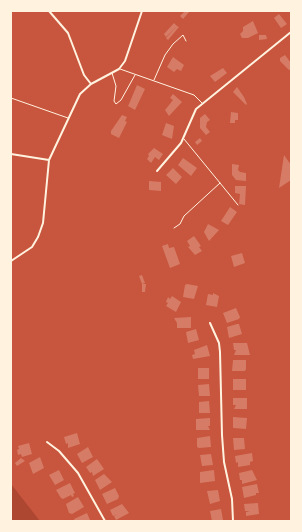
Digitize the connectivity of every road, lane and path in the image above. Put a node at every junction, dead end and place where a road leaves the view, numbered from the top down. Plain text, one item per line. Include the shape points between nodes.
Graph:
1 (49, 11) edge
2 (142, 11) edge
3 (291, 32) edge
4 (186, 41) dead end
5 (119, 69) junction
6 (112, 73) junction
7 (135, 74) junction
8 (153, 81) junction
9 (91, 84) junction
10 (11, 98) edge
11 (202, 103) junction
12 (69, 118) junction
13 (184, 138) junction
14 (11, 154) edge
15 (49, 160) junction
16 (157, 171) dead end
17 (220, 183) junction
18 (238, 205) dead end
19 (174, 228) dead end
20 (11, 261) edge
21 (210, 323) dead end
22 (47, 442) dead end
23 (105, 521) edge
24 (233, 521) edge

1 - 9 street via 68,33 84,75
2 - 5 street via 125,61
3 - 11 street
4 - 8 lane via 183,36 172,44
5 - 6 street
5 - 7 lane
6 - 7 lane via 116,86 116,104 121,100
6 - 9 street
7 - 8 lane
8 - 11 lane via 194,95
9 - 12 street via 80,94
10 - 12 lane
11 - 13 street via 192,115
12 - 15 street
13 - 16 street
13 - 17 lane
14 - 15 street
15 - 20 street via 43,223 38,237 32,247
17 - 18 lane
17 - 19 lane
21 - 24 street via 220,352 224,462 232,499
22 - 23 street via 59,451 78,473

